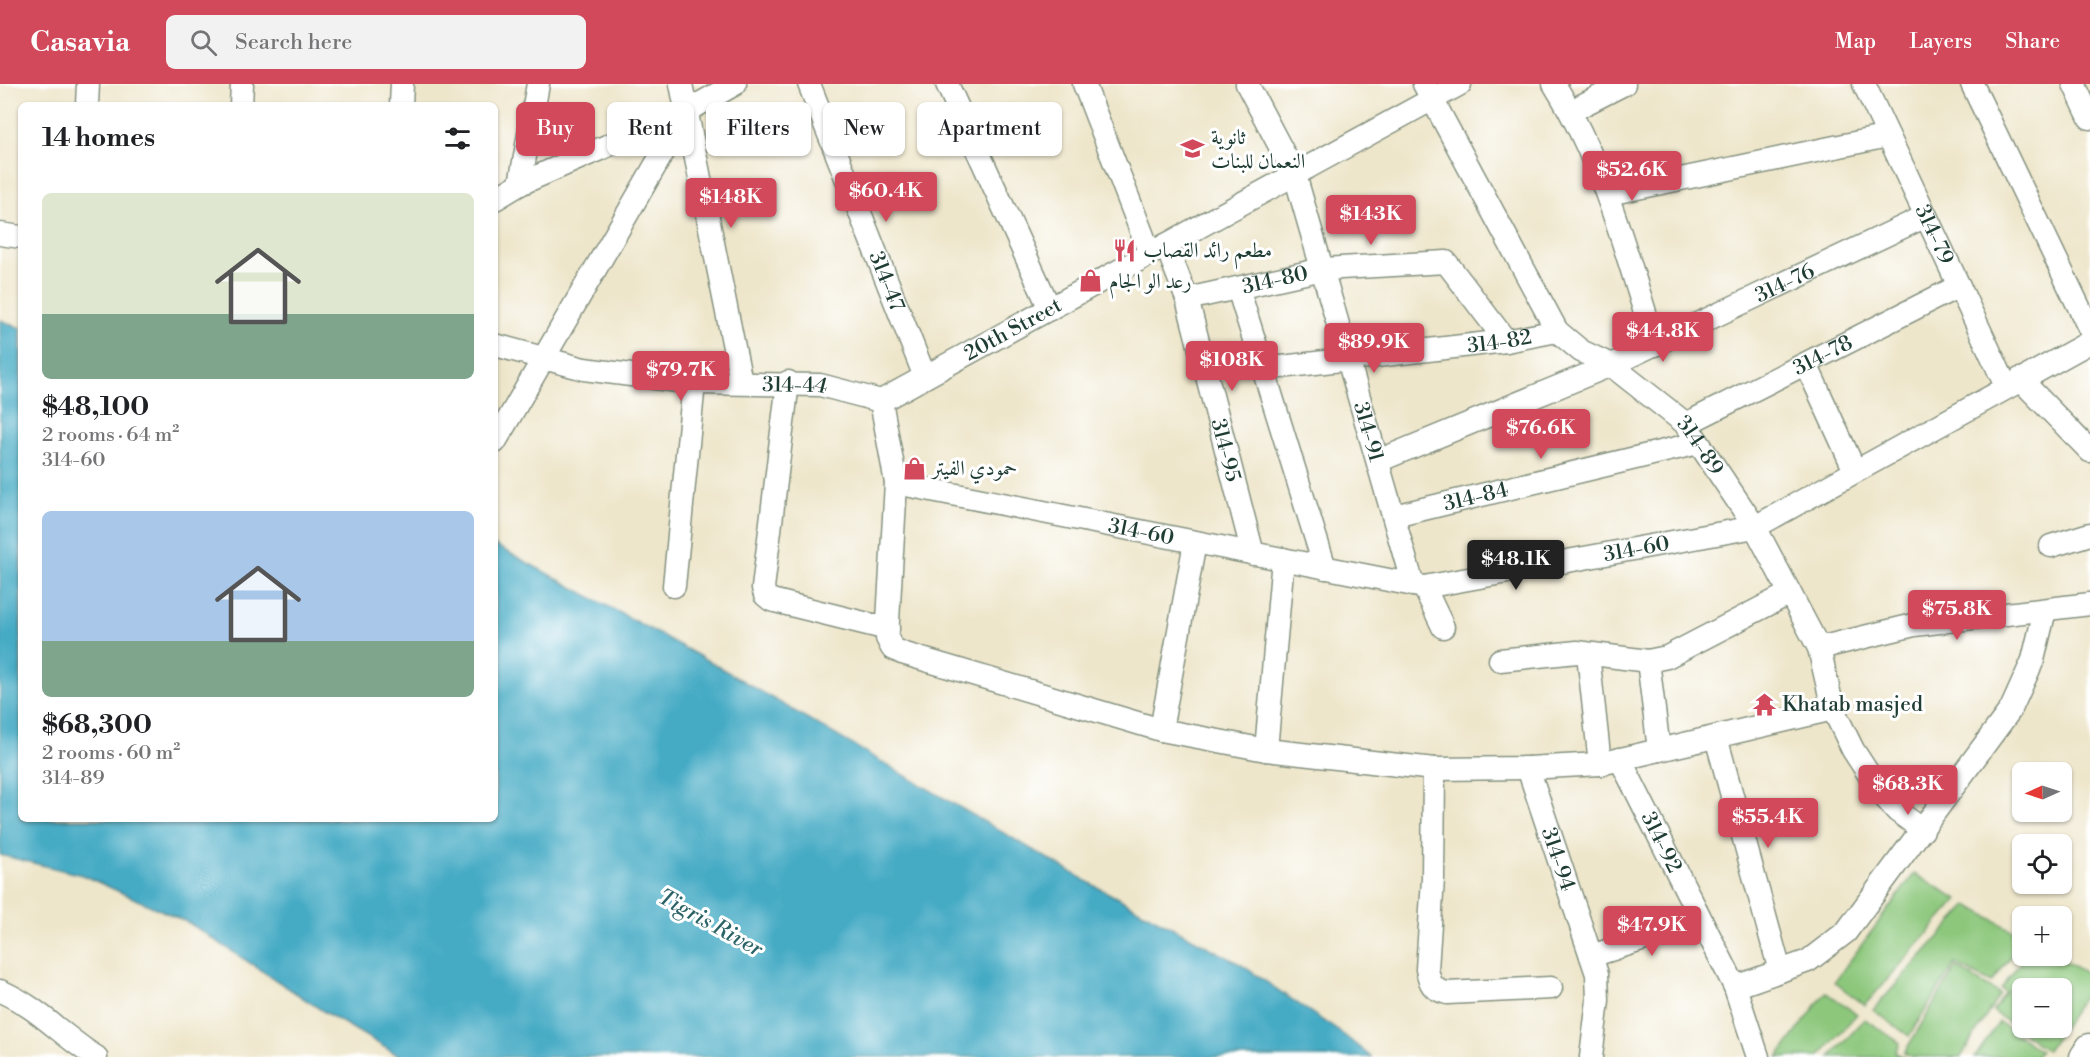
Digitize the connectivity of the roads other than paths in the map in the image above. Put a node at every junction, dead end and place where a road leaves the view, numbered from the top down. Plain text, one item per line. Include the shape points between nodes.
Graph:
1 (88, 84) edge
2 (242, 84) edge
3 (402, 84) edge
4 (538, 84) edge
5 (681, 84) edge
6 (735, 84) edge
7 (808, 84) edge
8 (947, 84) edge
9 (1084, 84) edge
10 (1247, 84) edge
11 (1460, 84) edge
12 (1554, 84) edge
13 (1624, 84) edge
14 (1864, 84) edge
15 (1972, 84) edge
16 (2074, 84) edge
17 (1428, 92) edge
18 (87, 102) edge
19 (241, 102) edge
20 (400, 102) edge
21 (685, 102) edge
22 (694, 107) edge
23 (1571, 111) junction
24 (2090, 118) edge
25 (1888, 136) junction
26 (607, 146) edge
27 (694, 146) edge
28 (661, 156) edge
29 (1295, 175) junction
30 (520, 184) junction
31 (1608, 194) junction
32 (498, 197) edge
33 (1926, 216) junction
34 (0, 234) edge
35 (18, 237) edge
36 (1158, 250) junction
37 (1323, 269) junction
38 (1959, 286) junction
39 (1238, 288) junction
40 (1187, 299) junction
41 (1050, 309) junction
42 (2090, 330) edge
43 (1557, 331) junction
44 (1506, 341) junction
45 (2090, 342) edge
46 (1655, 345) junction
47 (498, 346) edge
48 (543, 360) junction
49 (1349, 360) junction
50 (1806, 364) junction
51 (1611, 365) junction
52 (1263, 369) junction
53 (925, 377) junction
54 (741, 382) junction
55 (788, 382) junction
56 (2013, 382) junction
57 (694, 383) junction
58 (881, 401) junction
59 (1686, 424) junction
60 (498, 437) edge
61 (1698, 443) junction
62 (2090, 451) edge
63 (1378, 461) junction
64 (1855, 471) junction
65 (896, 483) junction
66 (1394, 516) junction
67 (1755, 527) junction
68 (2090, 534) edge
69 (1195, 542) junction
70 (2051, 546) dead end
71 (1253, 554) junction
72 (1283, 559) junction
73 (1325, 568) junction
74 (674, 586) dead end
75 (1419, 586) junction
76 (1790, 593) junction
77 (2090, 604) edge
78 (2045, 610) junction
79 (1443, 627) dead end
80 (888, 629) junction
81 (1819, 648) junction
82 (1588, 654) junction
83 (1500, 660) dead end
84 (1648, 662) junction
85 (1833, 709) junction
86 (1161, 730) junction
87 (1716, 737) junction
88 (1266, 750) junction
89 (1659, 750) junction
90 (1610, 762) junction
91 (1528, 768) junction
92 (1434, 769) junction
93 (1923, 830) junction
94 (1701, 921) junction
95 (1591, 956) junction
96 (1780, 971) junction
97 (1735, 987) junction
98 (1551, 988) dead end
99 (0, 992) edge
100 (2090, 1048) edge
101 (96, 1057) edge
102 (1591, 1057) edge
103 (1758, 1057) edge
104 (2084, 1057) edge

1 - 18 street
2 - 19 street
3 - 20 street
4 - 30 street
5 - 21 street
6 - 22 street
7 - 53 street, 314-47
8 - 41 street
9 - 36 street, 314-95
10 - 29 street, 314-91
11 - 17 street, 20th Street
12 - 23 street
13 - 23 street
14 - 25 street, 314-79
15 - 42 street
16 - 24 street
17 - 29 street, 20th Street
17 - 43 street, 314-89
23 - 31 street
25 - 31 street
25 - 33 street, 314-79
26 - 30 street
27 - 54 street
28 - 48 street
29 - 36 street, 20th Street
29 - 37 street, 314-91
30 - 32 street
31 - 46 street
33 - 38 street, 314-79
33 - 46 street, 314-76
34 - 35 street
36 - 40 street, 314-95
36 - 41 street, 20th Street
37 - 39 street, 314-80
37 - 44 street, 314-80 via 1446,262
37 - 49 street, 314-91
38 - 50 street, 314-78
38 - 56 street, 314-79
39 - 40 street, 314-80
39 - 52 street
40 - 71 street, 314-95
41 - 53 street, 20th Street
43 - 44 street, 314-82
43 - 51 street, 314-89 via 1581,351
44 - 49 street, 314-82
45 - 56 street, 314-60
46 - 51 street, 314-76
47 - 48 street, 314-44
48 - 57 street, 314-44
48 - 60 street
49 - 52 street, 314-82
49 - 63 street, 314-91
50 - 59 street, 314-78
50 - 64 street
51 - 59 street, 314-89
51 - 63 street, 314-76
52 - 73 street
53 - 58 street, 20th Street
54 - 55 street, 314-44
54 - 57 street, 314-44
55 - 58 street, 314-44 via 820,385
55 - 80 street via 765,595 771,600
56 - 62 street, 314-79
56 - 64 street, 314-60
57 - 74 street
58 - 65 street
59 - 61 street, 314-89
61 - 66 street, 314-84
61 - 67 street, 314-89
63 - 66 street, 314-91
64 - 67 street, 314-60
65 - 69 street, 314-60
65 - 80 street
66 - 75 street, 314-91
67 - 75 street, 314-60
67 - 76 street, 314-89
68 - 70 street
69 - 71 street, 314-60
69 - 86 street
71 - 72 street, 314-60
72 - 73 street, 314-60
72 - 88 street
73 - 75 street, 314-60
75 - 79 street, 314-91
76 - 81 street, 314-89
76 - 84 street via 1667,657
77 - 78 street
78 - 81 street via 1914,625
78 - 93 street via 2033,660 2011,709
80 - 86 street via 892,648 902,653
81 - 85 street, 314-89
82 - 83 street
82 - 84 street
82 - 90 street
84 - 89 street
85 - 87 street
85 - 93 street, 314-89 via 1881,793
86 - 88 street
87 - 89 street
87 - 96 street
88 - 92 street
89 - 90 street
90 - 91 street
90 - 94 street, 314-92
91 - 92 street
91 - 95 street, 314-94
92 - 98 street via 1427,969 1430,983 1447,993
93 - 96 street via 1846,932 1808,962
94 - 95 street
94 - 97 street, 314-92
95 - 102 street, 314-94 via 1599,986
96 - 97 street
97 - 103 street, 314-92
99 - 101 street via 48,1019
100 - 104 main road

